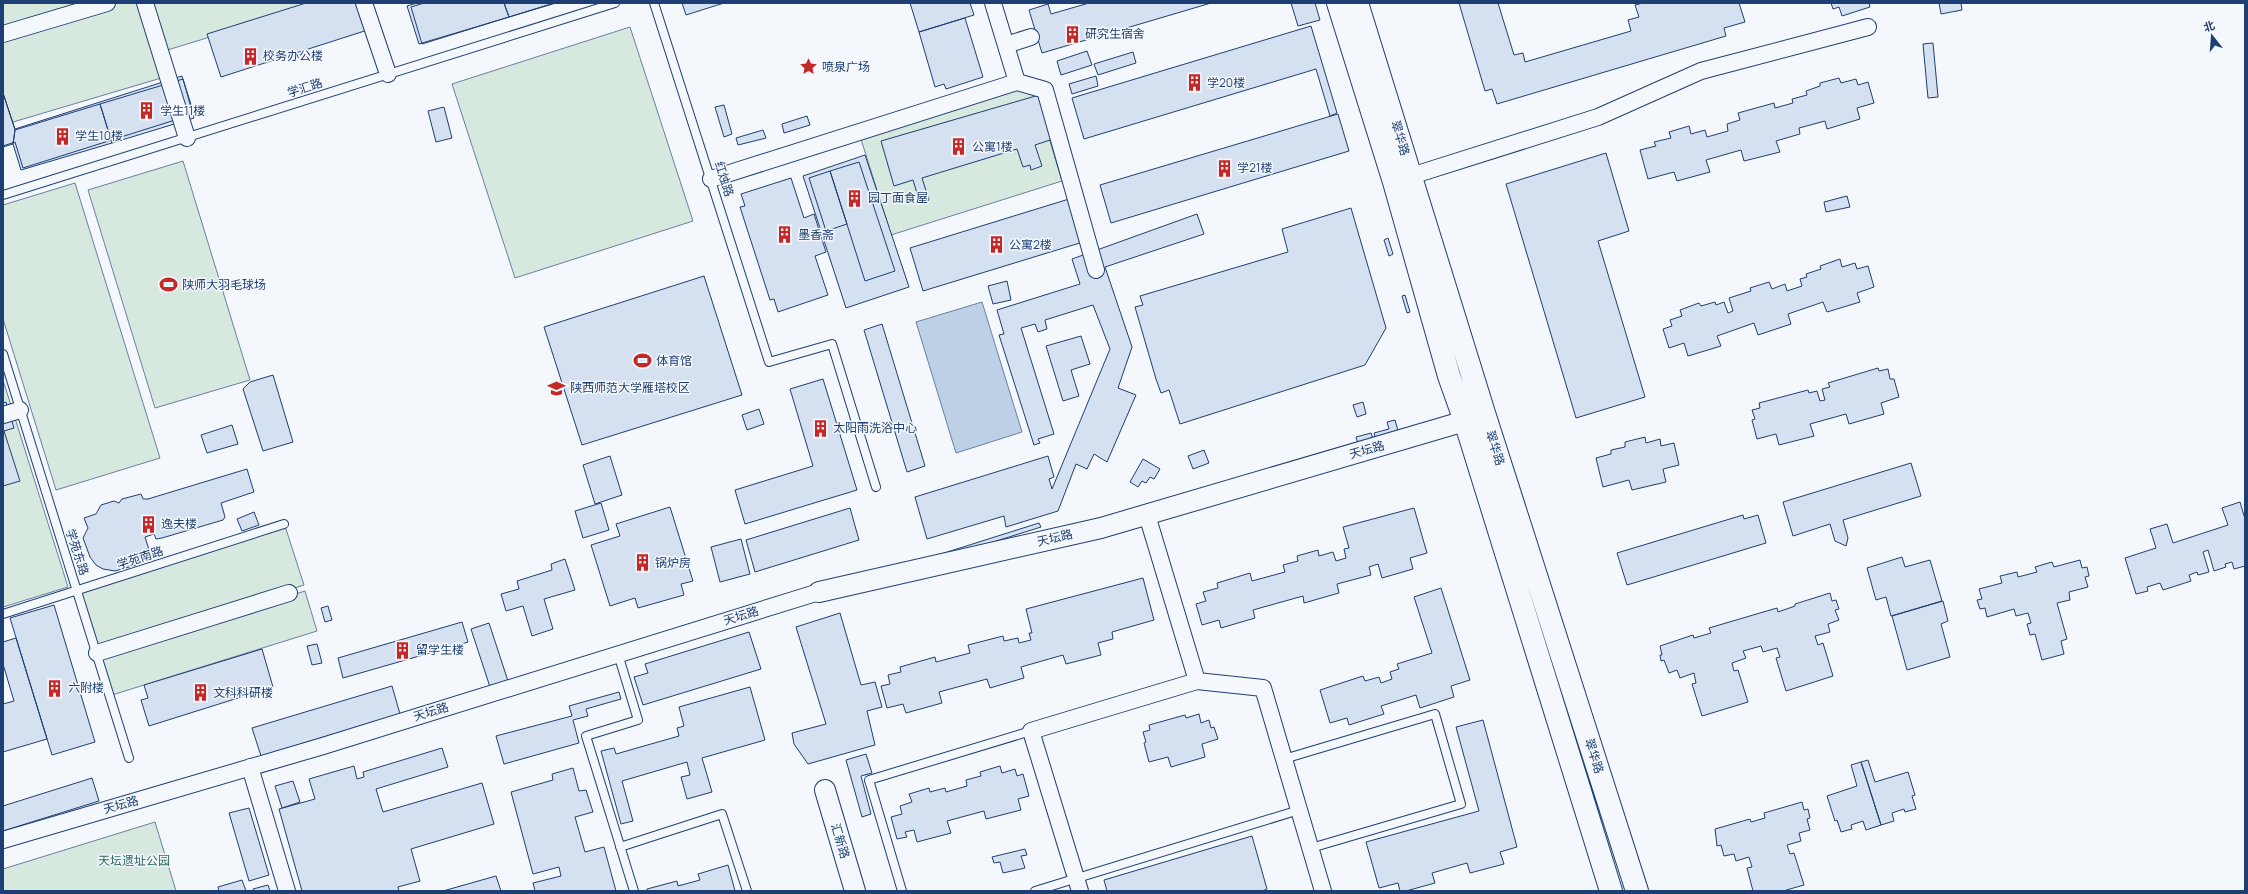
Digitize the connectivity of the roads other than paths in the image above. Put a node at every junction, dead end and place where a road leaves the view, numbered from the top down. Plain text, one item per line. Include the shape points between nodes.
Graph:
1 (107, 3) edge
2 (145, 3) edge
3 (364, 3) edge
4 (615, 3) edge
5 (654, 3) edge
6 (993, 3) edge
7 (1338, 3) edge
8 (1357, 3) edge
9 (1868, 27) dead end
10 (3, 34) edge
11 (1031, 37) dead end
12 (1006, 45) junction
13 (388, 74) junction
14 (1017, 82) junction
15 (187, 138) junction
16 (1411, 176) junction
17 (711, 179) junction
18 (3, 195) edge
19 (1096, 270) dead end
20 (3, 354) edge
21 (20, 410) junction
22 (3, 415) edge
23 (1475, 417) junction
24 (876, 487) dead end
25 (1147, 515) junction
26 (284, 524) dead end
27 (77, 591) junction
28 (819, 592) joint
29 (289, 593) dead end
30 (3, 614) edge
31 (97, 653) junction
32 (618, 654) junction
33 (1197, 681) junction
34 (1031, 731) junction
35 (129, 758) dead end
36 (1284, 759) junction
37 (250, 767) junction
38 (824, 790) dead end
39 (1299, 810) junction
40 (3, 840) edge
41 (620, 847) junction
42 (1311, 848) junction
43 (1078, 885) edge
44 (287, 891) edge
45 (634, 891) edge
46 (747, 891) edge
47 (855, 891) edge
48 (902, 891) edge
49 (1035, 891) edge
50 (1324, 891) edge
51 (1611, 891) edge
52 (1637, 891) edge

1 - 10 street
2 - 15 street
3 - 13 street
4 - 13 lane, 学汇路
5 - 17 lane, 红烛路
6 - 12 street
7 - 23 main road, 翠华路 via 1394,182 1449,376
8 - 16 main road, 翠华路
9 - 16 street via 1701,71 1598,117
11 - 12 street
12 - 14 street
13 - 15 lane, 学汇路
14 - 17 street
14 - 19 street via 1045,90
15 - 18 lane, 学汇路
16 - 23 main road, 翠华路
17 - 24 lane, 红烛路 via 769,362 832,344
20 - 21 lane, 学苑东路
21 - 22 street
21 - 27 lane, 学苑东路
23 - 25 street, 天坛路
23 - 51 main road, 翠华路
23 - 52 main road, 翠华路
25 - 28 street, 天坛路 via 1101,528
25 - 33 street
26 - 27 lane, 学苑南路
27 - 30 lane, 学苑南路
27 - 31 lane, 学苑东路
28 - 32 street, 天坛路
29 - 31 street
31 - 35 lane, 学苑东路
32 - 37 street, 天坛路
32 - 41 lane via 638,720 586,736
33 - 34 street
33 - 36 street via 1263,688
34 - 43 street
34 - 48 lane via 869,780
36 - 39 street
36 - 42 lane via 1435,714 1461,804
37 - 40 street, 天坛路
37 - 44 street
38 - 47 street, 汇新路
39 - 42 street
39 - 43 lane
41 - 45 lane
41 - 46 lane via 722,814
42 - 50 street
43 - 49 lane

